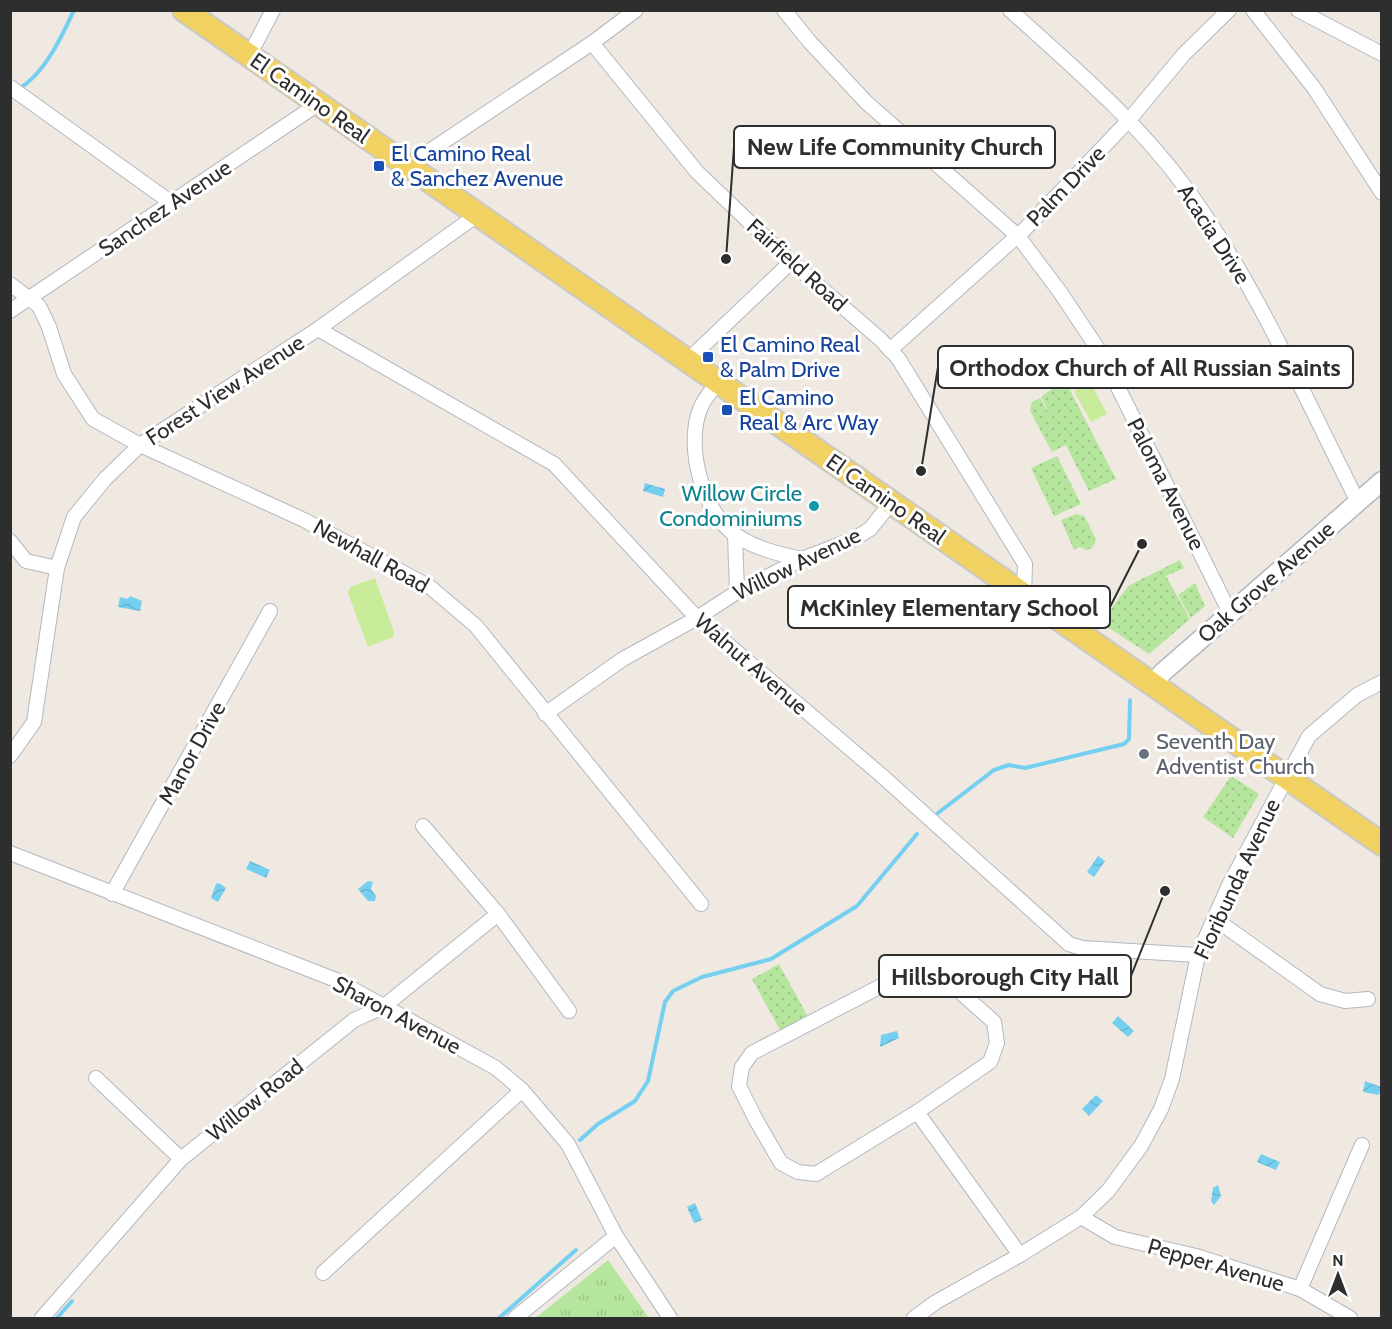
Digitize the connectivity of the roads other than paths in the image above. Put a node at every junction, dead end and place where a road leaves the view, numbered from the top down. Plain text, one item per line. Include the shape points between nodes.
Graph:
1 (184, 10) edge
2 (273, 10) edge
3 (636, 10) edge
4 (784, 10) edge
5 (1010, 10) edge
6 (1228, 10) edge
7 (1253, 10) edge
8 (1299, 10) edge
9 (592, 43) junction
10 (1382, 54) edge
11 (249, 57) junction
12 (10, 87) edge
13 (318, 104) junction
14 (1129, 120) junction
15 (407, 166) junction
16 (1382, 193) edge
17 (173, 204) junction
18 (477, 215) junction
19 (1018, 236) junction
20 (791, 262) junction
21 (10, 284) edge
22 (30, 297) junction
23 (10, 310) edge
24 (318, 329) junction
25 (890, 350) junction
26 (687, 361) junction
27 (717, 382) junction
28 (141, 445) junction
29 (1382, 481) edge
30 (1358, 502) junction
31 (891, 503) junction
32 (735, 535) junction
33 (10, 541) edge
34 (802, 559) junction
35 (57, 568) junction
36 (737, 592) junction
37 (1024, 595) junction
38 (270, 611) dead end
39 (1232, 615) junction
40 (697, 618) junction
41 (1382, 682) edge
42 (1153, 685) junction
43 (545, 714) junction
44 (10, 756) edge
45 (1285, 777) junction
46 (423, 826) dead end
47 (1382, 844) edge
48 (10, 853) edge
49 (112, 894) junction
50 (701, 904) dead end
51 (498, 915) junction
52 (1215, 919) junction
53 (1198, 955) junction
54 (1368, 999) dead end
55 (383, 1007) junction
56 (569, 1011) dead end
57 (96, 1078) dead end
58 (522, 1090) junction
59 (917, 1112) junction
60 (1362, 1145) dead end
61 (181, 1159) junction
62 (1081, 1216) junction
63 (616, 1236) junction
64 (1020, 1256) junction
65 (323, 1273) dead end
66 (1300, 1289) junction
67 (42, 1318) edge
68 (515, 1318) edge
69 (670, 1318) edge
70 (914, 1318) edge
71 (1350, 1318) edge

1 - 11 main road, El Camino Real
2 - 11 street
3 - 9 street
4 - 19 street, Paloma Avenue via 866,102
5 - 14 street, Acacia Drive
6 - 14 street, Palm Drive via 1184,54
7 - 16 street via 1314,88
8 - 10 street
9 - 15 street
9 - 20 street, Fairfield Road via 697,172
11 - 13 main road, El Camino Real
12 - 17 street
13 - 15 main road, El Camino Real
13 - 17 street, Sanchez Avenue
14 - 19 street, Palm Drive
14 - 30 street, Acacia Drive via 1185,187 1244,276
15 - 18 main road, El Camino Real
17 - 22 street, Sanchez Avenue
18 - 24 street, Forest View Avenue
18 - 26 main road, El Camino Real
19 - 25 street, Palm Drive
19 - 39 street, Paloma Avenue via 1102,356
20 - 25 street, Fairfield Road
20 - 26 street
21 - 22 street
22 - 23 street, Sanchez Avenue
22 - 28 street, Newhall Road via 49,327 64,374 93,419
24 - 28 street, Forest View Avenue
24 - 40 street, Walnut Avenue via 554,464
25 - 37 street, Fairfield Road via 1025,564
26 - 27 main road, El Camino Real
27 - 31 main road, El Camino Real
27 - 32 street via 700,409 694,437 697,472 711,506
28 - 35 street, Forest View Avenue via 105,479 74,517
28 - 43 street, Newhall Road via 304,520 430,587 476,627
29 - 30 street, Oak Grove Avenue
30 - 39 street, Oak Grove Avenue
31 - 34 street, Willow Avenue via 870,529 855,539
31 - 37 main road, El Camino Real
32 - 34 street via 767,551
32 - 36 street
33 - 35 street via 27,561
34 - 36 street, Willow Avenue
35 - 44 street, Forest View Avenue via 34,722
36 - 40 street, Willow Avenue
37 - 42 main road, El Camino Real
38 - 49 street, Manor Drive
39 - 42 street, Oak Grove Avenue via 1162,673
40 - 43 street, Willow Avenue via 623,659
40 - 53 street, Walnut Avenue via 1069,944
41 - 45 street, Floribunda Avenue via 1357,695 1309,736
42 - 45 main road, El Camino Real
43 - 50 street, Newhall Road
45 - 47 main road, El Camino Real
45 - 52 street, Floribunda Avenue
46 - 51 street
48 - 49 street, Sharon Avenue
49 - 55 street, Sharon Avenue via 336,980
51 - 55 street, Willow Road
51 - 56 street
52 - 53 street, Floribunda Avenue
52 - 54 street via 1320,994 1345,1001
53 - 62 street, Floribunda Avenue via 1172,1078 1161,1109 1141,1146 1108,1191
55 - 58 street, Sharon Avenue via 496,1068
55 - 61 street, Willow Road via 354,1020
57 - 61 street
58 - 63 street, Sharon Avenue via 568,1144
58 - 65 street
59 - 59 street via 990,1062 997,1043 994,1022 940,974 924,969 908,972 752,1053 742,1067 739,1086 756,1120 781,1163 798,1172 816,1174
59 - 64 street
60 - 66 street
61 - 67 street, Willow Road
62 - 64 street, Floribunda Avenue
62 - 66 street, Pepper Avenue via 1114,1237 1196,1256
63 - 68 street
63 - 69 street, Sharon Avenue
64 - 70 street, Floribunda Avenue
66 - 71 street, Pepper Avenue

